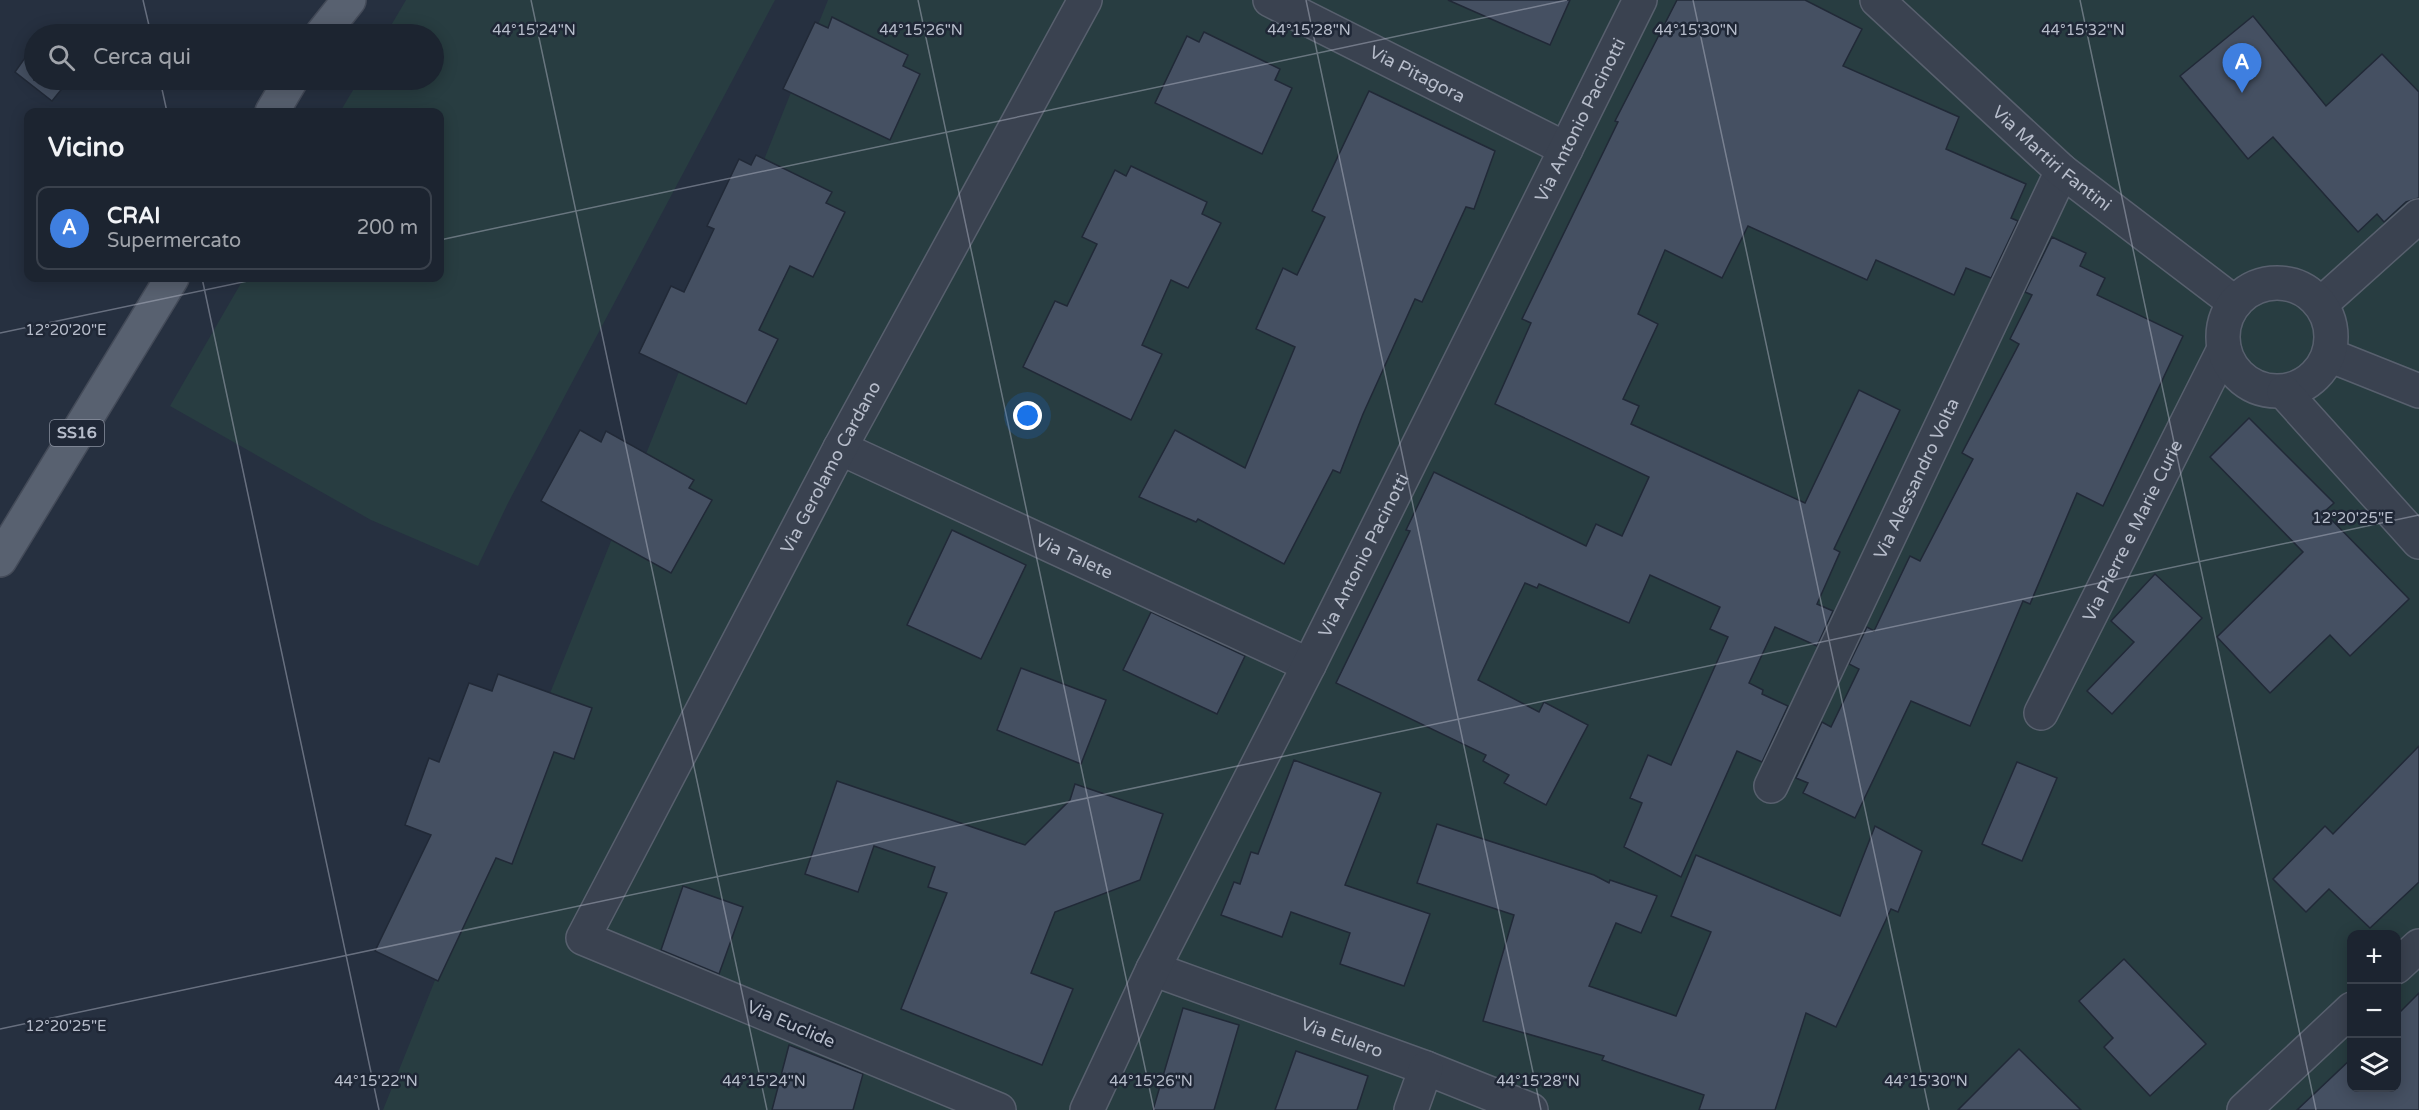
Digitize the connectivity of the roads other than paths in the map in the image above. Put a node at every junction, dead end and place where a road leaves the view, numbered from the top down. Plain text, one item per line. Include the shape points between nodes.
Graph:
1 (332, 0) edge
2 (349, 0) edge
3 (1085, 0) edge
4 (1270, 0) edge
5 (1640, 0) edge
6 (1877, 0) edge
7 (321, 24) edge
8 (330, 24) edge
9 (285, 90) edge
10 (274, 108) edge
11 (1566, 149) junction
12 (2062, 171) junction
13 (2419, 216) edge
14 (170, 282) edge
15 (2235, 303) junction
16 (2321, 304) junction
17 (2224, 349) junction
18 (2329, 355) junction
19 (2284, 392) junction
20 (2419, 392) edge
21 (840, 448) junction
22 (2419, 542) edge
23 (0, 560) edge
24 (1309, 665) junction
25 (2041, 713) dead end
26 (1771, 786) dead end
27 (582, 938) joint
28 (2419, 946) edge
29 (2401, 963) edge
30 (1153, 969) junction
31 (2347, 1014) edge
32 (1426, 1068) junction
33 (999, 1110) edge
34 (1087, 1110) edge
35 (1411, 1110) edge
36 (1532, 1110) edge
37 (2244, 1110) edge

1 - 7 main road
2 - 8 main road
3 - 21 street, Via Gerolamo Cardano
4 - 11 street, Via Pitagora
5 - 11 street, Via Antonio Pacinotti
6 - 12 street, Via Martiri Fantini
9 - 10 main road
11 - 24 street, Via Antonio Pacinotti
12 - 15 street, Via Martiri Fantini
12 - 26 street, Via Alessandro Volta
13 - 16 street
14 - 23 main road, SS16
15 - 16 street via 2248,291 2269,283 2296,286
15 - 17 street via 2225,324
16 - 18 street via 2331,328
17 - 19 street via 2233,369 2255,387
17 - 25 street, Via Pierre e Marie Curie
18 - 19 street via 2314,378
18 - 20 street
19 - 22 street
21 - 24 street, Via Talete
21 - 27 street, Via Gerolamo Cardano
24 - 30 street, Via Antonio Pacinotti
27 - 33 street, Via Euclide
28 - 29 street
30 - 32 street, Via Eulero
30 - 34 street, Via Antonio Pacinotti
31 - 37 street
32 - 35 street
32 - 36 street, Via Eulero

